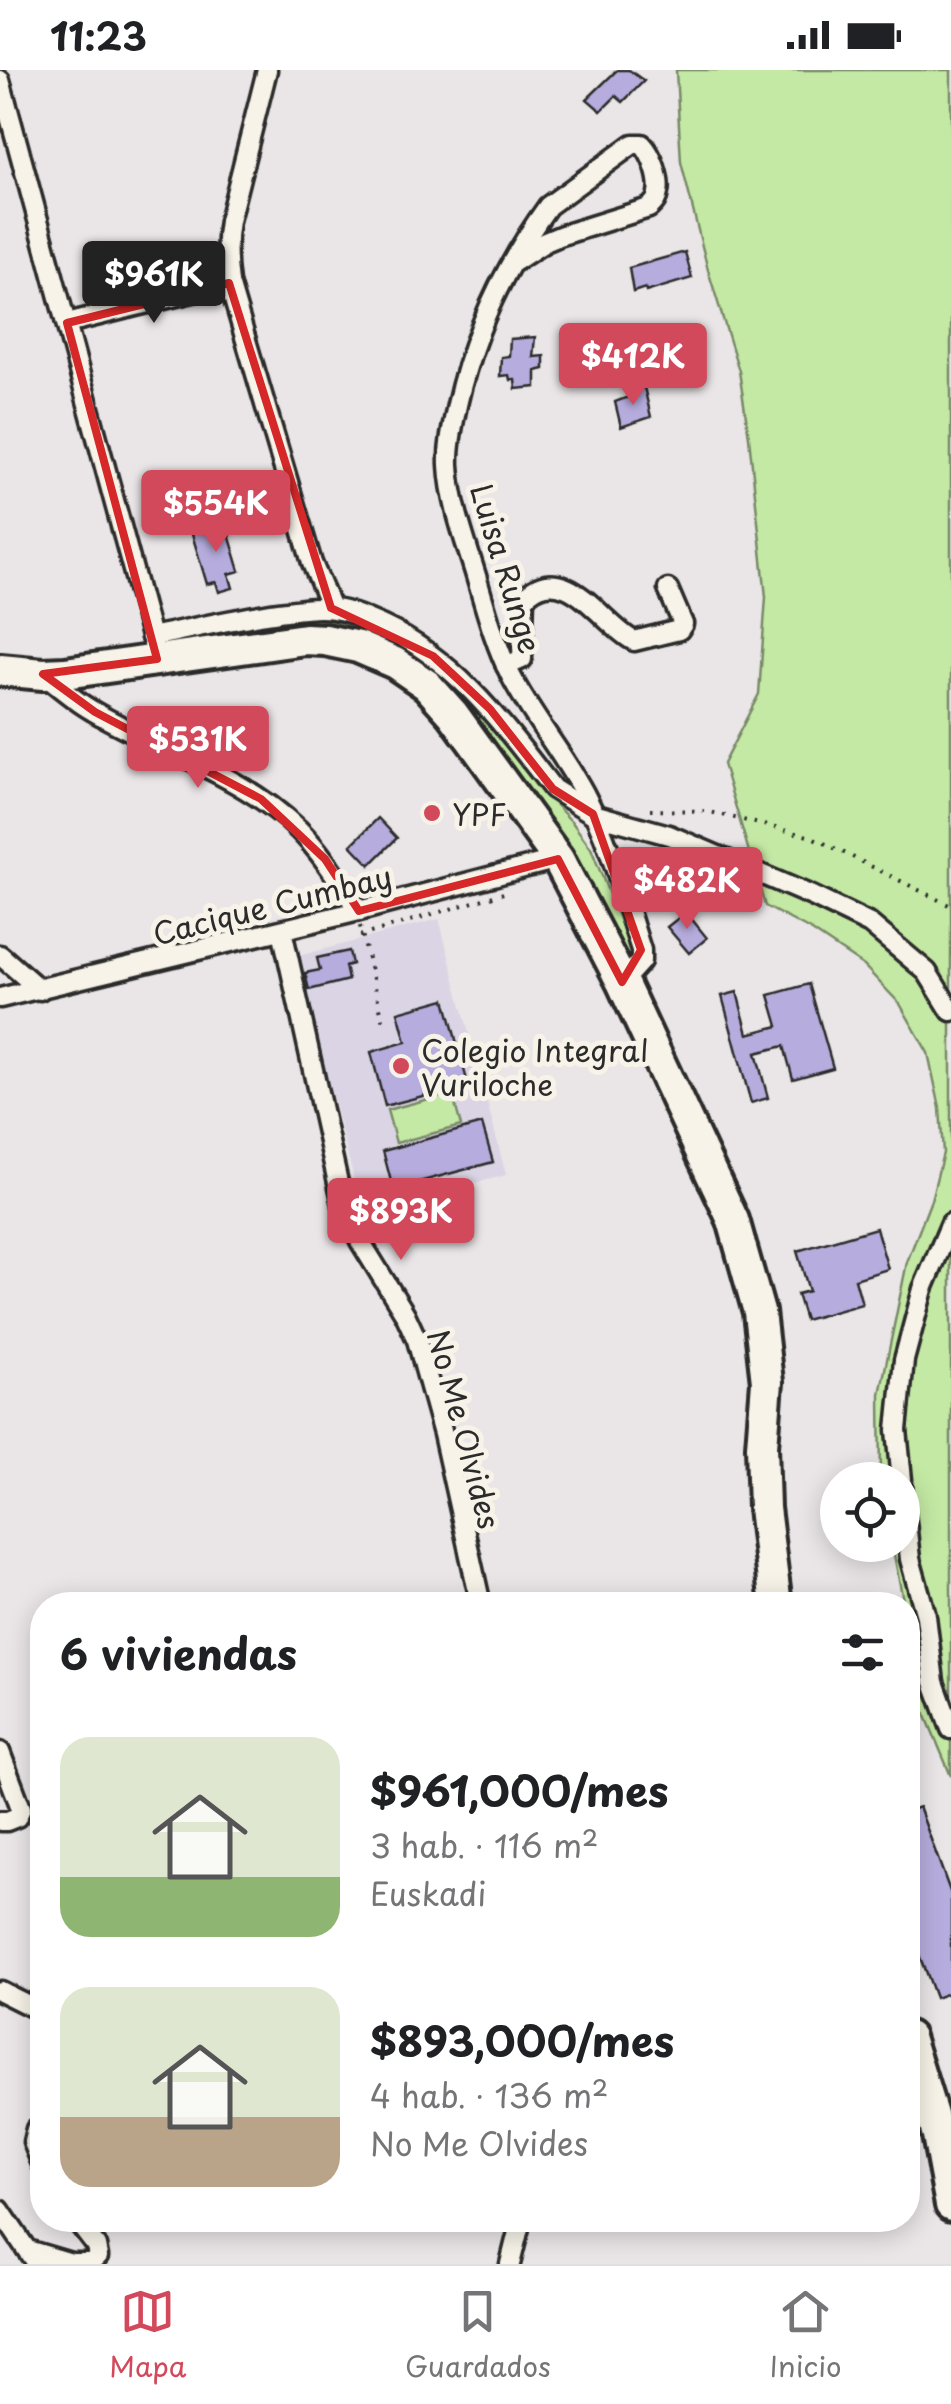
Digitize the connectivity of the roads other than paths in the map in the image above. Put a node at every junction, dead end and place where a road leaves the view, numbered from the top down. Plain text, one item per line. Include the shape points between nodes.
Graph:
1 (267, 70) edge
2 (0, 80) edge
3 (512, 264) junction
4 (229, 283) junction
5 (68, 323) junction
6 (668, 589) dead end
7 (331, 608) junction
8 (154, 648) junction
9 (506, 666) junction
10 (0, 670) edge
11 (43, 674) junction
12 (594, 814) junction
13 (558, 859) junction
14 (359, 911) junction
15 (282, 930) junction
16 (0, 955) edge
17 (622, 982) junction
18 (40, 990) junction
19 (0, 998) edge
20 (951, 1011) edge
21 (951, 1223) edge
22 (900, 1462) edge
23 (911, 1562) edge
24 (478, 1592) edge
25 (774, 1592) edge
26 (919, 1592) edge
27 (920, 1595) edge
28 (951, 1729) edge
29 (0, 1752) edge
30 (0, 1821) edge
31 (0, 1991) edge
32 (30, 2006) edge
33 (920, 2076) edge
34 (951, 2206) edge
35 (0, 2210) edge
36 (85, 2232) edge
37 (518, 2232) edge
38 (31, 2257) edge
39 (510, 2264) edge

1 - 4 street via 228,221
2 - 5 street
3 - 3 street, Luisa Runge via 562,234 649,208 659,191 650,152 633,144 548,206
3 - 9 street, Luisa Runge via 471,349 449,465 455,506
4 - 5 street
4 - 7 street
5 - 8 street
6 - 9 street via 684,624 634,642 572,590 544,584 524,598 522,659
7 - 8 street via 246,616
7 - 12 street via 362,616 434,656 490,709 553,790
8 - 11 main road
8 - 13 main road via 325,640 395,663 453,714
9 - 12 street, Luisa Runge
10 - 11 main road
11 - 14 street via 95,712 260,799 299,830
12 - 17 street, Luisa Runge via 641,950 641,961
12 - 20 street via 670,835 870,924 927,972
13 - 14 street, Cacique Cumbay
13 - 17 main road
14 - 15 street, Cacique Cumbay
15 - 18 street, Cacique Cumbay
15 - 24 street, No Me Olvides via 343,1205 418,1340
16 - 18 street
17 - 25 main road via 733,1220 756,1298 768,1382 762,1462
18 - 19 street, Cacique Cumbay
21 - 22 street via 923,1289 904,1360
23 - 26 street
27 - 28 street via 934,1682
29 - 30 street via 21,1808 17,1817
31 - 32 street
33 - 34 main road
35 - 38 street
36 - 38 street via 98,2256 91,2263
37 - 39 street

